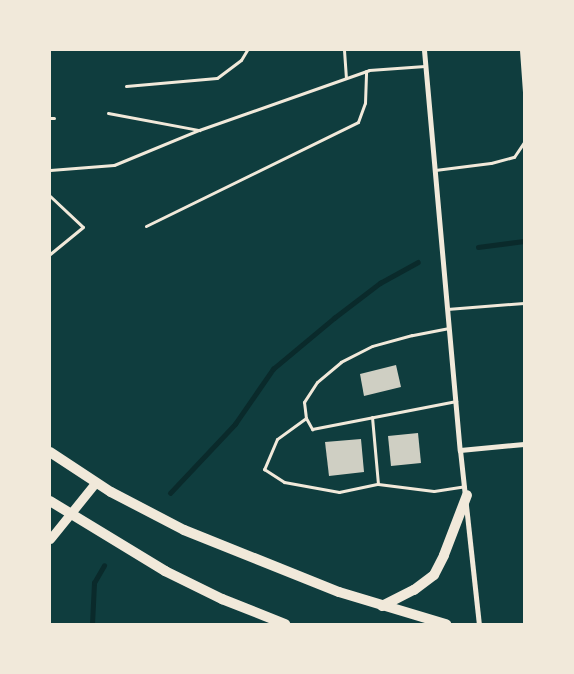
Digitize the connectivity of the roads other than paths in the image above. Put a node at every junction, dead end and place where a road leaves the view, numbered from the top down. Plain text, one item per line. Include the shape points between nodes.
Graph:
1 (247, 50) edge
2 (344, 50) edge
3 (424, 50) edge
4 (520, 50) edge
5 (426, 66) junction
6 (366, 71) junction
7 (346, 78) junction
8 (126, 86) dead end
9 (524, 92) edge
10 (108, 114) dead end
11 (199, 130) junction
12 (524, 142) edge
13 (50, 170) edge
14 (435, 170) junction
15 (50, 196) edge
16 (146, 226) dead end
17 (50, 254) edge
18 (524, 303) edge
19 (447, 310) junction
20 (449, 328) junction
21 (456, 401) junction
22 (306, 418) junction
23 (372, 418) junction
24 (524, 444) edge
25 (460, 450) junction
26 (50, 452) edge
27 (96, 482) junction
28 (378, 484) junction
29 (466, 491) junction
30 (50, 501) edge
31 (71, 514) junction
32 (50, 538) edge
33 (382, 606) junction
34 (286, 624) edge
35 (446, 624) edge
36 (479, 624) edge

1 - 8 lane via 242,60 217,78
2 - 7 lane
3 - 5 street
4 - 9 lane
5 - 6 lane
5 - 14 street
6 - 7 lane
6 - 16 lane via 365,103 358,122
7 - 11 lane
10 - 11 lane
11 - 13 lane via 114,165
12 - 14 lane via 514,157
14 - 19 street
15 - 17 lane via 83,226
18 - 19 lane
19 - 20 street
20 - 21 street
20 - 22 lane via 372,346 341,362 316,382 304,402
21 - 23 lane
21 - 25 street
22 - 23 lane via 312,429
22 - 28 lane via 277,439 264,469 284,482 339,492
23 - 28 lane
24 - 25 street
25 - 29 street
26 - 27 main road
27 - 31 street
27 - 33 main road via 184,530 267,565
28 - 29 lane via 434,491
29 - 33 main road via 434,576
29 - 36 street
30 - 31 main road
31 - 32 street
31 - 34 main road via 165,572 222,600
33 - 35 main road

